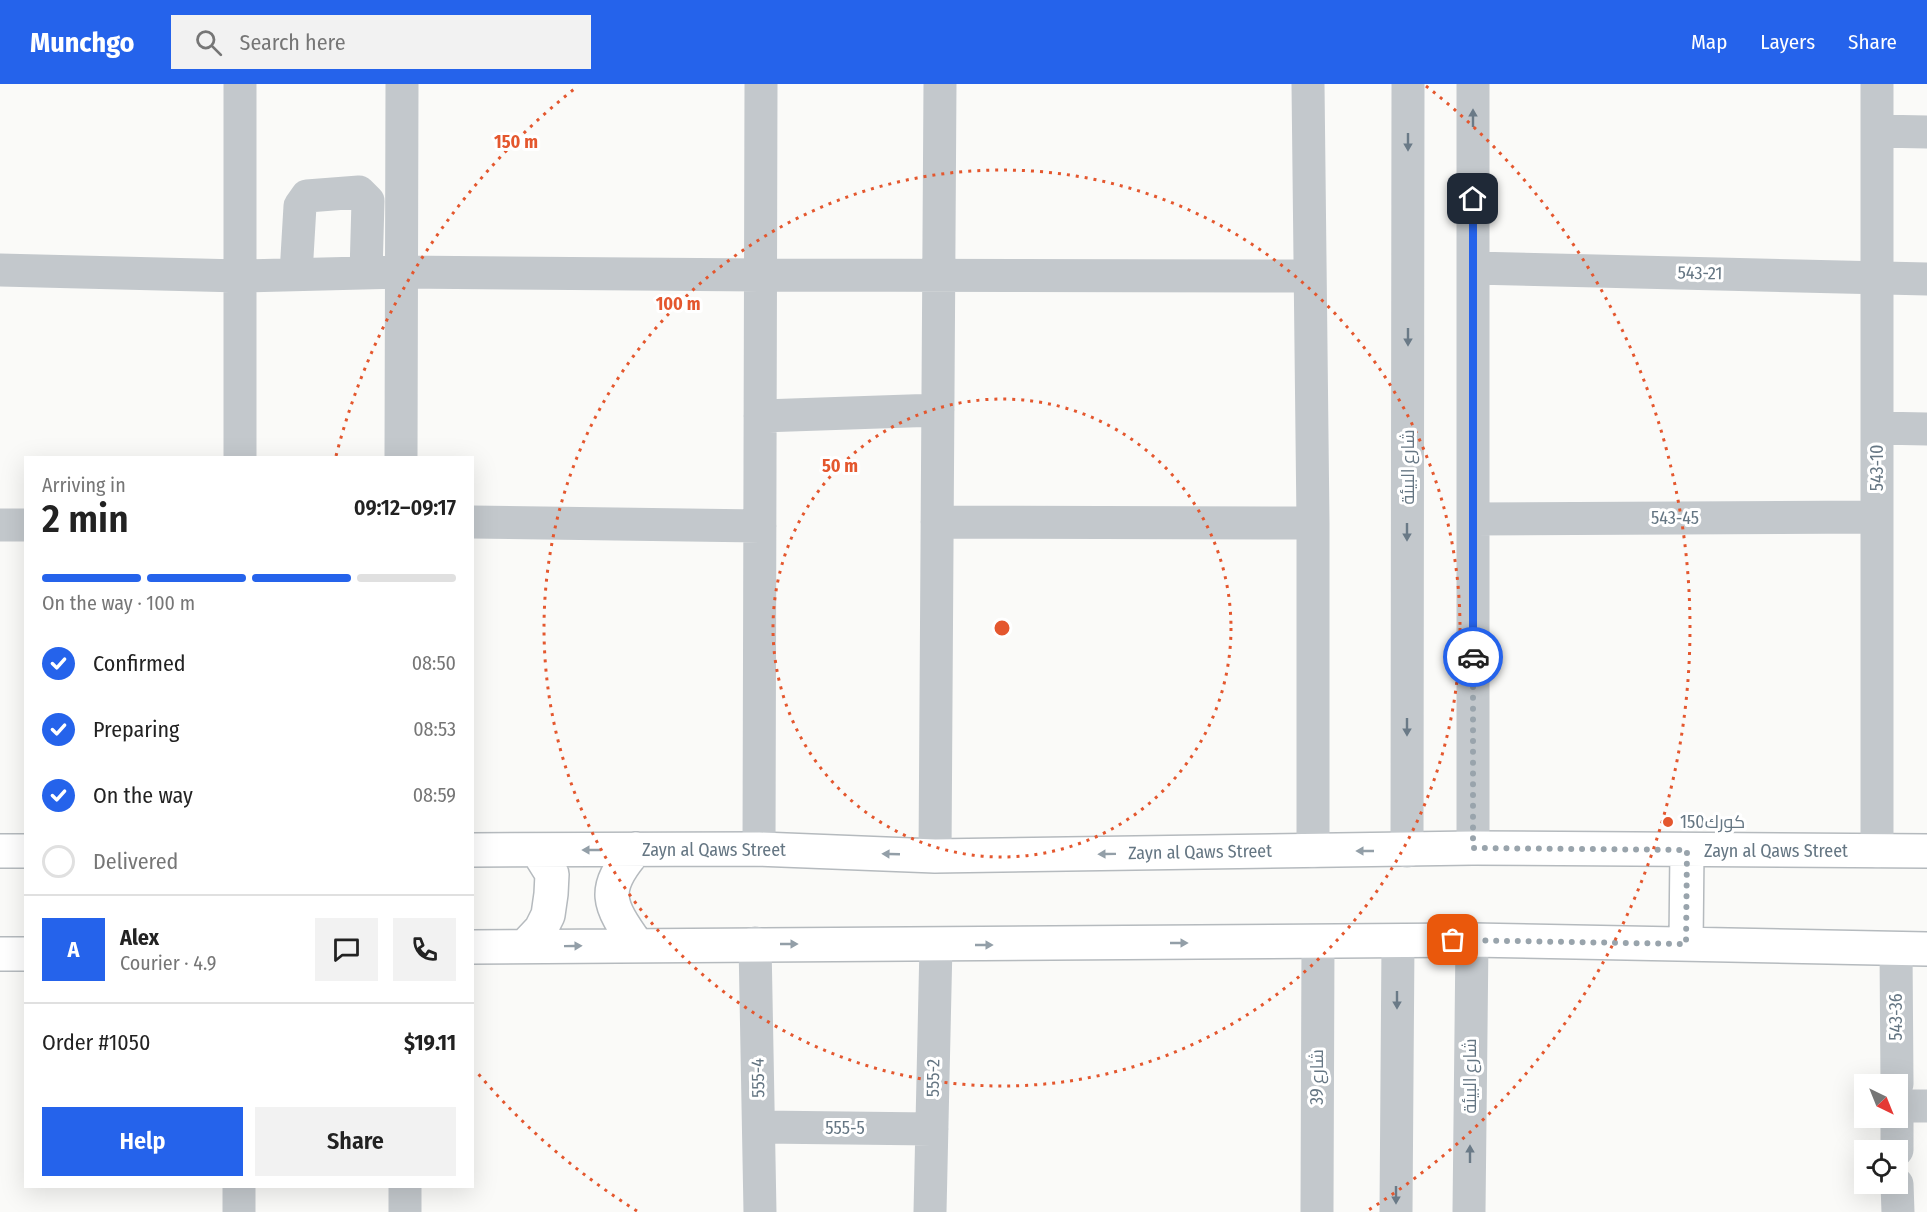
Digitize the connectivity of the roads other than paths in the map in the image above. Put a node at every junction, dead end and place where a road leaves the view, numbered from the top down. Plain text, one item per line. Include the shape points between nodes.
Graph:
1 (240, 84) edge
2 (402, 84) edge
3 (761, 84) edge
4 (940, 84) edge
5 (1308, 84) edge
6 (1408, 84) edge
7 (1473, 84) edge
8 (1877, 84) edge
9 (1877, 131) junction
10 (1927, 132) edge
11 (1473, 268) junction
12 (0, 270) edge
13 (402, 272) junction
14 (366, 273) junction
15 (296, 274) junction
16 (761, 275) junction
17 (240, 276) junction
18 (938, 276) junction
19 (1309, 276) junction
20 (1876, 278) junction
21 (1927, 279) edge
22 (938, 410) junction
23 (760, 416) junction
24 (1877, 428) junction
25 (1927, 429) edge
26 (240, 456) edge
27 (401, 456) edge
28 (1877, 516) junction
29 (1473, 519) junction
30 (474, 522) edge
31 (937, 522) junction
32 (1313, 523) junction
33 (0, 525) edge
34 (24, 525) edge
35 (760, 526) junction
36 (1473, 848) junction
37 (636, 849) junction
38 (759, 849) junction
39 (474, 850) edge
40 (537, 850) junction
41 (1687, 850) junction
42 (0, 851) edge
43 (24, 851) edge
44 (1313, 851) junction
45 (1407, 851) junction
46 (1877, 851) junction
47 (1927, 851) edge
48 (935, 856) junction
49 (1472, 940) junction
50 (1318, 942) junction
51 (1398, 942) junction
52 (755, 943) junction
53 (1686, 944) junction
54 (637, 945) junction
55 (936, 945) junction
56 (525, 946) junction
57 (474, 947) edge
58 (1911, 949) edge
59 (0, 954) edge
60 (24, 954) edge
61 (1898, 1074) edge
62 (1908, 1106) edge
63 (1927, 1106) edge
64 (759, 1127) junction
65 (932, 1129) junction
66 (239, 1188) edge
67 (405, 1188) edge
68 (1897, 1194) edge
69 (239, 1212) edge
70 (405, 1212) edge
71 (760, 1212) edge
72 (930, 1212) edge
73 (1317, 1212) edge
74 (1396, 1212) edge
75 (1469, 1212) edge
76 (1898, 1212) edge

1 - 17 street
2 - 13 street
3 - 16 street
4 - 18 street
5 - 19 street
6 -> 45 street, شارع البيئة
11 -> 7 street
8 - 9 street, 543-10
9 - 10 street
9 - 20 street, 543-10
11 - 20 street, 543-21
11 - 29 street
12 - 17 street
13 - 14 street
13 - 16 street
13 - 27 street
14 - 15 street
14 - 15 street via 368,201 359,192 307,196 300,206
15 - 17 street
16 - 18 street
16 - 23 street
17 - 26 street
18 - 19 street
18 - 22 street
19 - 32 street
20 - 21 street, 543-21
20 - 24 street, 543-10
22 - 23 street
22 - 31 street
23 - 35 street
24 - 25 street
24 - 28 street, 543-10
28 - 29 street, 543-45
28 - 46 street, 543-10
29 - 36 street
30 - 35 street
31 - 32 street
31 - 48 street
32 - 44 street
33 - 34 street
35 - 38 street
36 - 41 main road, Zayn al Qaws Street
36 - 45 main road, Zayn al Qaws Street
37 - 38 main road, Zayn al Qaws Street
37 -> 40 main road, Zayn al Qaws Street
37 - 54 main road via 619,868 611,888 621,922
48 -> 38 main road, Zayn al Qaws Street
39 - 40 main road, Zayn al Qaws Street
40 - 56 main road via 552,874 550,904 541,929
41 - 46 main road, Zayn al Qaws Street
41 - 53 main road
42 - 43 main road
45 -> 44 main road, Zayn al Qaws Street
44 -> 48 main road, Zayn al Qaws Street
46 - 47 main road, Zayn al Qaws Street
49 - 51 main road
49 - 53 main road
75 -> 49 street, شارع البيئة
50 - 51 main road
55 -> 50 main road
50 - 73 street, شارع 39
51 -> 74 street
52 - 54 main road
52 -> 55 main road
52 - 64 street, 555-4
53 - 58 main road
56 -> 54 main road
55 - 65 street, 555-2
56 - 57 main road
58 - 61 street, 543-36
59 - 60 main road
62 - 63 street
64 - 65 street, 555-5
64 - 71 street, 555-4
65 - 72 street, 555-2
66 - 69 street
67 - 70 street
68 - 76 street

